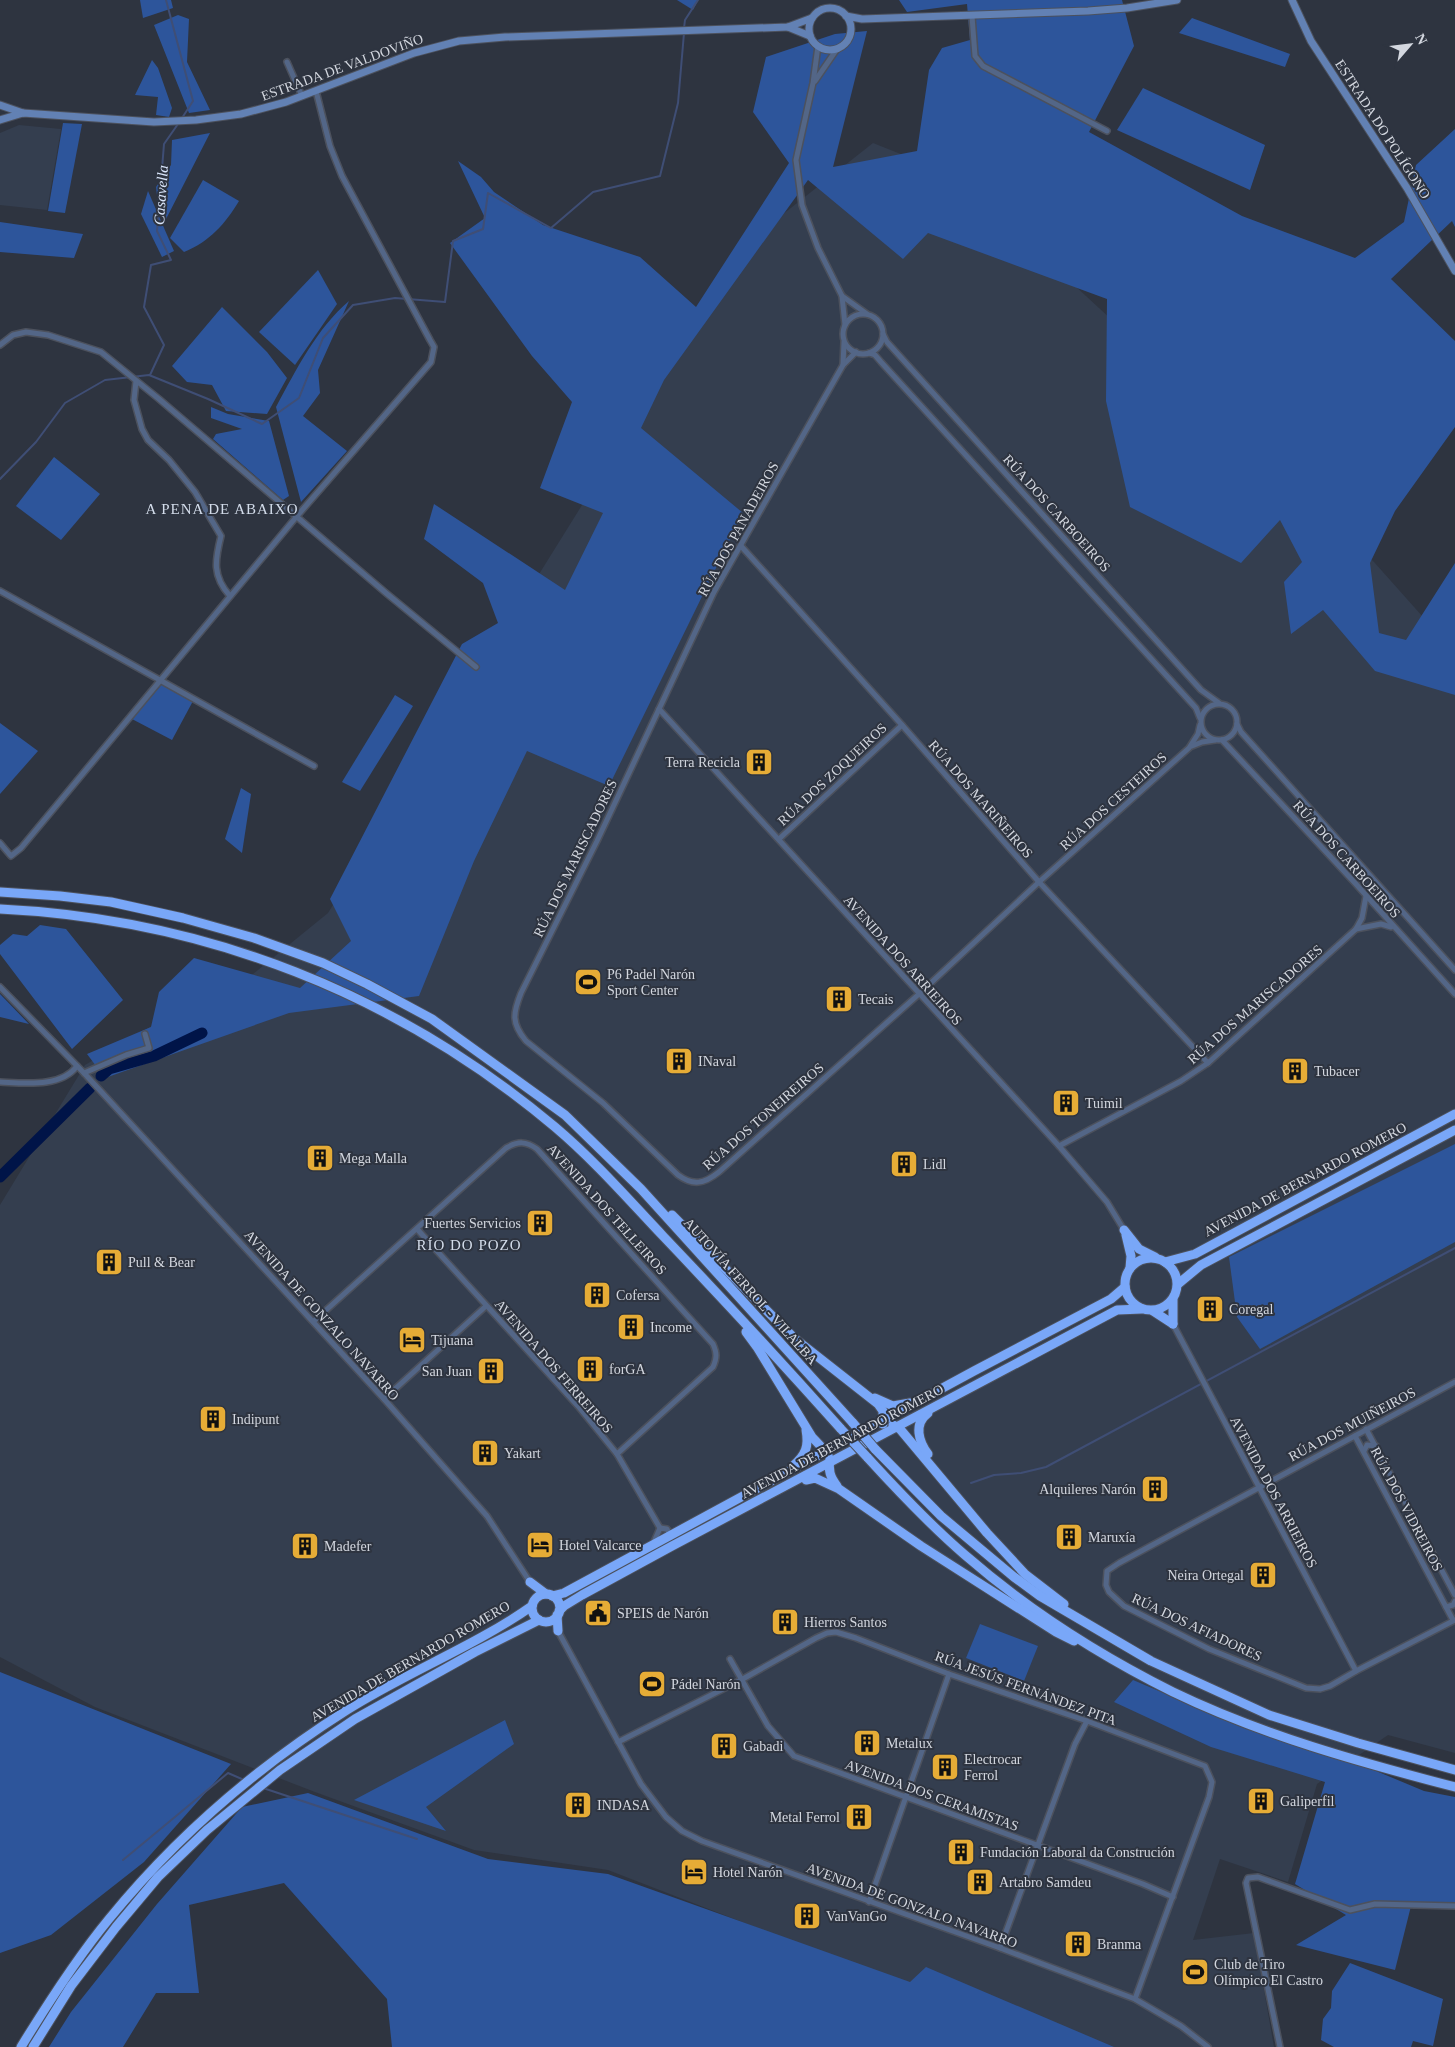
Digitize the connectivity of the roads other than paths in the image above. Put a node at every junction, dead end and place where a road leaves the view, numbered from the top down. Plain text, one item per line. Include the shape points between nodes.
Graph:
1 (1177, 0) edge
2 (1292, 0) edge
3 (846, 16) junction
4 (972, 16) junction
5 (812, 18) junction
6 (862, 20) junction
7 (788, 27) junction
8 (850, 33) junction
9 (810, 36) junction
10 (818, 46) junction
11 (837, 49) junction
12 (287, 62) dead end
13 (813, 83) junction
14 (316, 90) junction
15 (302, 96) junction
16 (0, 104) edge
17 (23, 113) junction
18 (0, 120) edge
19 (1108, 131) dead end
20 (1455, 271) edge
21 (842, 296) junction
22 (867, 314) junction
23 (845, 326) junction
24 (883, 334) junction
25 (844, 339) junction
26 (0, 345) edge
27 (856, 352) junction
28 (868, 353) junction
29 (843, 365) junction
30 (133, 378) junction
31 (297, 516) junction
32 (741, 546) junction
33 (0, 591) edge
34 (230, 596) junction
35 (476, 667) dead end
36 (161, 680) junction
37 (1219, 703) junction
38 (659, 709) junction
39 (1200, 718) junction
40 (1237, 724) junction
41 (902, 725) junction
42 (1200, 725) junction
43 (1220, 740) junction
44 (1189, 748) junction
45 (314, 766) dead end
46 (779, 839) junction
47 (0, 843) edge
48 (1039, 882) junction
49 (0, 892) edge
50 (1366, 896) junction
51 (0, 909) edge
52 (1356, 929) junction
53 (1396, 930) junction
54 (1455, 970) edge
55 (0, 987) edge
56 (919, 994) junction
57 (1455, 994) edge
58 (514, 1017) joint
59 (145, 1034) dead end
60 (1208, 1063) junction
61 (77, 1066) junction
62 (84, 1074) junction
63 (0, 1082) edge
64 (1455, 1114) edge
65 (565, 1115) junction
66 (1455, 1130) edge
67 (1059, 1146) junction
68 (417, 1229) junction
69 (1124, 1230) junction
70 (1162, 1260) junction
71 (1130, 1268) junction
72 (702, 1278) junction
73 (1178, 1284) junction
74 (1125, 1287) junction
75 (1173, 1300) junction
76 (486, 1306) junction
77 (1142, 1309) junction
78 (1153, 1311) junction
79 (314, 1321) junction
80 (1173, 1324) junction
81 (1455, 1382) edge
82 (945, 1388) junction
83 (868, 1395) junction
84 (384, 1399) junction
85 (949, 1399) junction
86 (880, 1423) junction
87 (805, 1427) junction
88 (898, 1427) junction
89 (1366, 1429) junction
90 (880, 1436) junction
91 (1355, 1436) junction
92 (1376, 1446) junction
93 (1364, 1451) junction
94 (617, 1454) junction
95 (832, 1455) junction
96 (774, 1479) junction
97 (1260, 1487) junction
98 (839, 1489) junction
99 (780, 1490) junction
100 (961, 1502) junction
101 (660, 1528) junction
102 (670, 1534) junction
103 (653, 1544) junction
104 (672, 1546) junction
105 (530, 1582) junction
106 (549, 1595) junction
107 (1455, 1595) edge
108 (1455, 1601) edge
109 (533, 1603) junction
110 (1446, 1606) junction
111 (558, 1613) junction
112 (1454, 1620) edge
113 (543, 1621) junction
114 (1095, 1629) junction
115 (558, 1631) junction
116 (730, 1659) dead end
117 (1125, 1667) junction
118 (1356, 1671) junction
119 (949, 1674) junction
120 (741, 1680) junction
121 (1087, 1721) junction
122 (618, 1742) junction
123 (1455, 1770) edge
124 (1455, 1787) edge
125 (906, 1797) junction
126 (1037, 1846) junction
127 (1173, 1897) junction
128 (869, 1902) junction
129 (1455, 1906) edge
130 (1000, 1948) junction
131 (1136, 1999) junction
132 (21, 2047) edge
133 (33, 2047) edge
134 (1208, 2047) edge
135 (1280, 2047) edge

1 - 4 main road via 1117,9
2 - 20 main road, ESTRADA DO POLÍGONO via 1311,41 1407,188
3 - 5 main road via 828,8
3 - 6 main road
3 - 8 main road
4 - 6 main road
4 - 19 street via 975,56 983,66
5 - 7 main road, ESTRADA DE VALDOVIÑO
5 - 9 main road
6 - 8 main road
7 - 9 main road, ESTRADA DE VALDOVIÑO
7 - 14 main road, ESTRADA DE VALDOVIÑO via 505,36 459,41 414,53
8 - 11 main road
9 - 10 main road
10 - 11 main road
10 - 13 street
11 - 13 street
12 - 15 street
13 - 21 street via 796,160 807,222
14 - 15 main road, ESTRADA DE VALDOVIÑO
14 - 31 street via 330,146 342,176 434,352 431,362
15 - 17 main road, ESTRADA DE VALDOVIÑO via 241,114 196,120 154,122
16 - 17 main road
17 - 18 main road
21 - 22 street, RÚA DOS CARBOEIROS
21 - 23 street
22 - 23 street via 854,316
22 - 24 street, RÚA DOS CARBOEIROS via 878,321
23 - 25 street
24 - 28 street via 879,346
24 - 37 street, RÚA DOS CARBOEIROS via 890,346 1194,682
25 - 27 street
25 - 29 street, RÚA DOS PANADEIROS
26 - 30 street via 20,332 48,335 101,352
27 - 28 street
27 - 29 street, RÚA DOS PANADEIROS
28 - 39 street, RÚA DOS CARBOEIROS via 882,362 1196,708
29 - 32 street, RÚA DOS PANADEIROS
30 - 31 street
30 - 34 street via 134,400 148,440 195,492 221,536 216,556 220,584
31 - 34 street
31 - 35 street
32 - 38 street, RÚA DOS PANADEIROS via 714,592
32 - 41 street, RÚA DOS MARIÑEIROS
33 - 36 street
34 - 36 street
36 - 45 street
36 - 47 street via 20,848 11,856
37 - 39 street via 1206,708
37 - 40 street, RÚA DOS CARBOEIROS via 1233,710
38 - 46 street, AVENIDA DOS ARRIEIROS
38 - 58 street, RÚA DOS MARISCADORES via 521,993
39 - 42 street
40 - 43 street via 1234,733
40 - 54 street, RÚA DOS CARBOEIROS
41 - 46 street, RÚA DOS ZOQUEIROS
41 - 48 street, RÚA DOS MARIÑEIROS
42 - 43 street, RÚA DOS CARBOEIROS via 1207,736
42 - 44 street, RÚA DOS CESTEIROS
43 - 44 street, RÚA DOS CESTEIROS via 1202,742
43 - 50 street, RÚA DOS CARBOEIROS
44 - 48 street, RÚA DOS CESTEIROS
46 - 56 street, AVENIDA DOS ARRIEIROS
48 - 56 street, RÚA DOS CESTEIROS
48 - 60 street, RÚA DOS MARIÑEIROS
49 - 65 highway, AUTOVÍA FERROL - VILALBA via 111,902 183,918 300,954 367,984 432,1019
50 - 52 street, RÚA DOS MARISCADORES via 1362,918
50 - 53 street, RÚA DOS CARBOEIROS
51 - 72 highway, AUTOVÍA FERROL - VILALBA via 144,927 211,943 291,969 376,1007 488,1073 556,1127 588,1156
52 - 53 street via 1381,924
52 - 60 street, RÚA DOS MARISCADORES
53 - 57 street, RÚA DOS CARBOEIROS
55 - 61 street, AVENIDA DE GONZALO NAVARRO
56 - 58 street, RÚA DOS TONEIREIROS via 719,1172 700,1183 678,1175 603,1103 526,1041 518,1032
56 - 67 street, AVENIDA DOS ARRIEIROS
59 - 62 street via 149,1048
60 - 67 street, RÚA DOS MARISCADORES via 1181,1081
61 - 62 street, AVENIDA DE GONZALO NAVARRO
61 - 63 street via 66,1077 49,1081
62 - 79 street, AVENIDA DE GONZALO NAVARRO
64 - 70 highway, AVENIDA DE BERNARDO ROMERO via 1195,1254
65 - 83 highway via 650,1192 794,1338
65 - 114 highway, AUTOVÍA FERROL - VILALBA, bridge via 641,1189 875,1448 941,1516 1040,1596
66 - 73 highway, AVENIDA DE BERNARDO ROMERO via 1201,1265
67 - 69 street, AVENIDA DOS ARRIEIROS via 1107,1202
68 - 76 street, AVENIDA DOS FERREIROS
68 - 79 street, AVENIDA DOS TELLEIROS
68 - 94 street, AVENIDA DOS TELLEIROS via 506,1148 516,1142 529,1143 652,1274 713,1344 716,1360 713,1367
69 - 70 highway via 1139,1249
69 - 71 highway via 1131,1256
70 - 71 highway via 1142,1259
70 - 73 highway via 1175,1271
71 - 74 highway
72 - 87 highway via 757,1347
72 - 117 highway, AUTOVÍA FERROL - VILALBA, bridge via 907,1501 967,1557 1032,1607
73 - 75 highway
74 - 77 highway via 1130,1300
74 - 82 highway, AVENIDA DE BERNARDO ROMERO via 1111,1299
75 - 78 highway
75 - 80 highway
76 - 84 street
76 - 94 street, AVENIDA DOS FERREIROS via 578,1406
77 - 78 highway
77 - 85 highway, AVENIDA DE BERNARDO ROMERO via 1117,1310
78 - 80 highway
79 - 84 street, AVENIDA DE GONZALO NAVARRO
80 - 97 street, AVENIDA DOS ARRIEIROS
81 - 89 street, RÚA DOS MUIÑEIROS
82 - 83 highway via 906,1405 893,1406
82 - 86 highway, AVENIDA DE BERNARDO ROMERO
83 - 86 highway via 883,1411
84 - 105 street, AVENIDA DE GONZALO NAVARRO via 486,1516
85 - 88 highway, AVENIDA DE BERNARDO ROMERO
85 - 100 highway via 925,1415 918,1438
86 - 88 highway
86 - 90 highway
86 - 95 highway, AVENIDA DE BERNARDO ROMERO
87 - 95 highway
87 - 96 highway via 808,1445 805,1454
88 - 90 highway, AVENIDA DE BERNARDO ROMERO
88 - 100 highway
89 - 91 street, RÚA DOS MUIÑEIROS
89 - 92 street, RÚA DOS VIDREIROS
90 - 95 highway, AVENIDA DE BERNARDO ROMERO
91 - 93 street, RÚA DOS VIDREIROS
91 - 97 street, RÚA DOS MUIÑEIROS
92 - 93 street via 1367,1445
92 - 107 street, RÚA DOS VIDREIROS
93 - 110 street, RÚA DOS VIDREIROS
94 - 101 street, AVENIDA DOS FERREIROS
95 - 96 highway, AVENIDA DE BERNARDO ROMERO
95 - 98 highway via 828,1468
95 - 99 highway, AVENIDA DE BERNARDO ROMERO
96 - 102 highway, AVENIDA DE BERNARDO ROMERO
97 - 118 street, AVENIDA DOS ARRIEIROS
97 - 118 street, RÚA DOS AFIADORES via 1112,1567 1106,1577 1109,1592 1124,1606 1209,1648 1306,1688 1330,1686
98 - 99 highway via 815,1478
98 - 117 highway via 1056,1632
99 - 104 highway, AVENIDA DE BERNARDO ROMERO
100 - 114 highway via 1025,1574
101 - 102 street via 667,1528
101 - 103 street
102 - 103 highway, AVENIDA DE BERNARDO ROMERO
102 - 104 street
103 - 106 highway, AVENIDA DE BERNARDO ROMERO via 558,1596
104 - 111 highway, AVENIDA DE BERNARDO ROMERO via 582,1595
105 - 106 highway
105 - 109 highway
106 - 109 highway
106 - 111 highway via 559,1604
108 - 110 street via 1453,1605
109 - 113 highway via 534,1616
109 - 132 highway, AVENIDA DE BERNARDO ROMERO via 349,1709 274,1760 204,1818 151,1870 108,1920 55,1992
110 - 112 street, RÚA DOS VIDREIROS
111 - 113 highway
111 - 115 highway
112 - 118 street, RÚA DOS AFIADORES
113 - 115 highway
113 - 133 highway, AVENIDA DE BERNARDO ROMERO via 476,1652 355,1719 280,1770 206,1830 158,1877 116,1927 71,1986
114 - 123 highway, AUTOVÍA FERROL - VILALBA via 1151,1661 1269,1715
115 - 122 street, AVENIDA DE GONZALO NAVARRO
116 - 120 street, AVENIDA DOS CERAMISTAS
117 - 124 highway, AUTOVÍA FERROL - VILALBA via 1175,1692 1304,1744
119 - 120 street, RÚA JESÚS FERNÁNDEZ PITA via 836,1632 816,1638
119 - 121 street, RÚA JESÚS FERNÁNDEZ PITA
119 - 125 street
120 - 122 street, RÚA JESÚS FERNÁNDEZ PITA
120 - 125 street, AVENIDA DOS CERAMISTAS via 768,1726 794,1756
121 - 126 street via 1075,1744
121 - 127 street, RÚA JESÚS FERNÁNDEZ PITA via 1205,1766 1212,1782 1209,1797
122 - 128 street, AVENIDA DE GONZALO NAVARRO via 653,1801 682,1831
125 - 126 street, AVENIDA DOS CERAMISTAS
125 - 128 street
126 - 127 street, AVENIDA DOS CERAMISTAS
126 - 130 street
127 - 131 street, RÚA JESÚS FERNÁNDEZ PITA
128 - 130 street, AVENIDA DE GONZALO NAVARRO
129 - 135 street via 1375,1904 1350,1910 1258,1877 1248,1878 1246,1884
130 - 131 street, AVENIDA DE GONZALO NAVARRO
131 - 134 street, AVENIDA DE GONZALO NAVARRO

